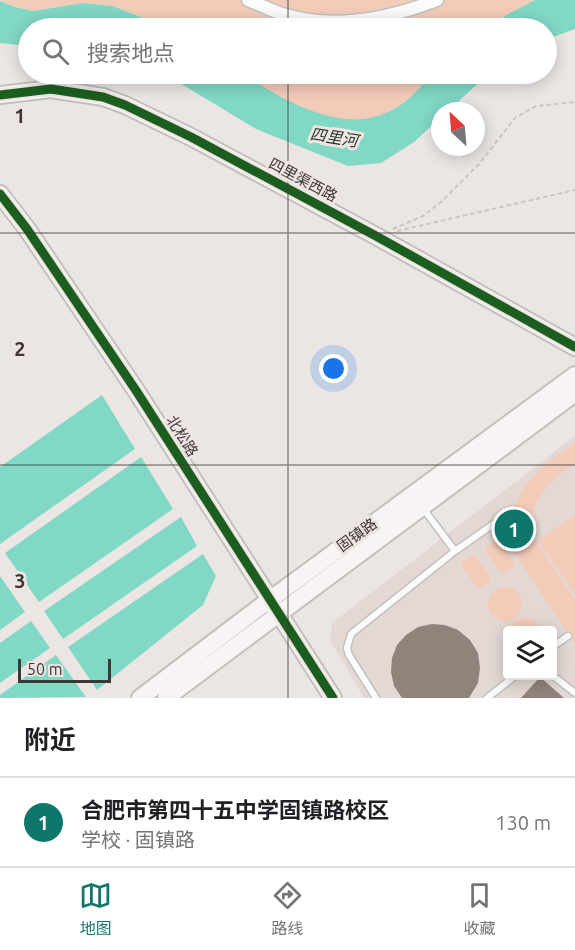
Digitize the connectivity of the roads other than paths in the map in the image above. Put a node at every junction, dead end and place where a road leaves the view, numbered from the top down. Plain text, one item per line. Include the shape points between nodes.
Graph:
1 (248, 0) edge
2 (436, 0) edge
3 (305, 18) edge
4 (374, 18) edge
5 (0, 95) edge
6 (0, 194) edge
7 (575, 347) edge
8 (575, 375) edge
9 (575, 393) edge
10 (422, 507) junction
11 (495, 523) dead end
12 (455, 551) junction
13 (274, 606) junction
14 (568, 636) dead end
15 (557, 644) edge
16 (557, 679) edge
17 (509, 680) edge
18 (575, 693) edge
19 (140, 698) edge
20 (166, 698) edge
21 (333, 698) edge
22 (376, 698) edge
23 (487, 698) edge

1 - 3 street
2 - 4 street
5 - 7 street, 四里渠西路 via 51,88 125,105 376,236
6 - 13 street, 北松路 via 137,392
8 - 13 street, 固镇路
9 - 10 street, 固镇路
10 - 12 lane
10 - 13 street, 固镇路
11 - 12 lane
12 - 22 lane via 351,634 349,655
13 - 19 street, 固镇路
13 - 20 street, 固镇路
13 - 21 street, 北松路
14 - 15 lane
16 - 18 lane
17 - 23 lane

